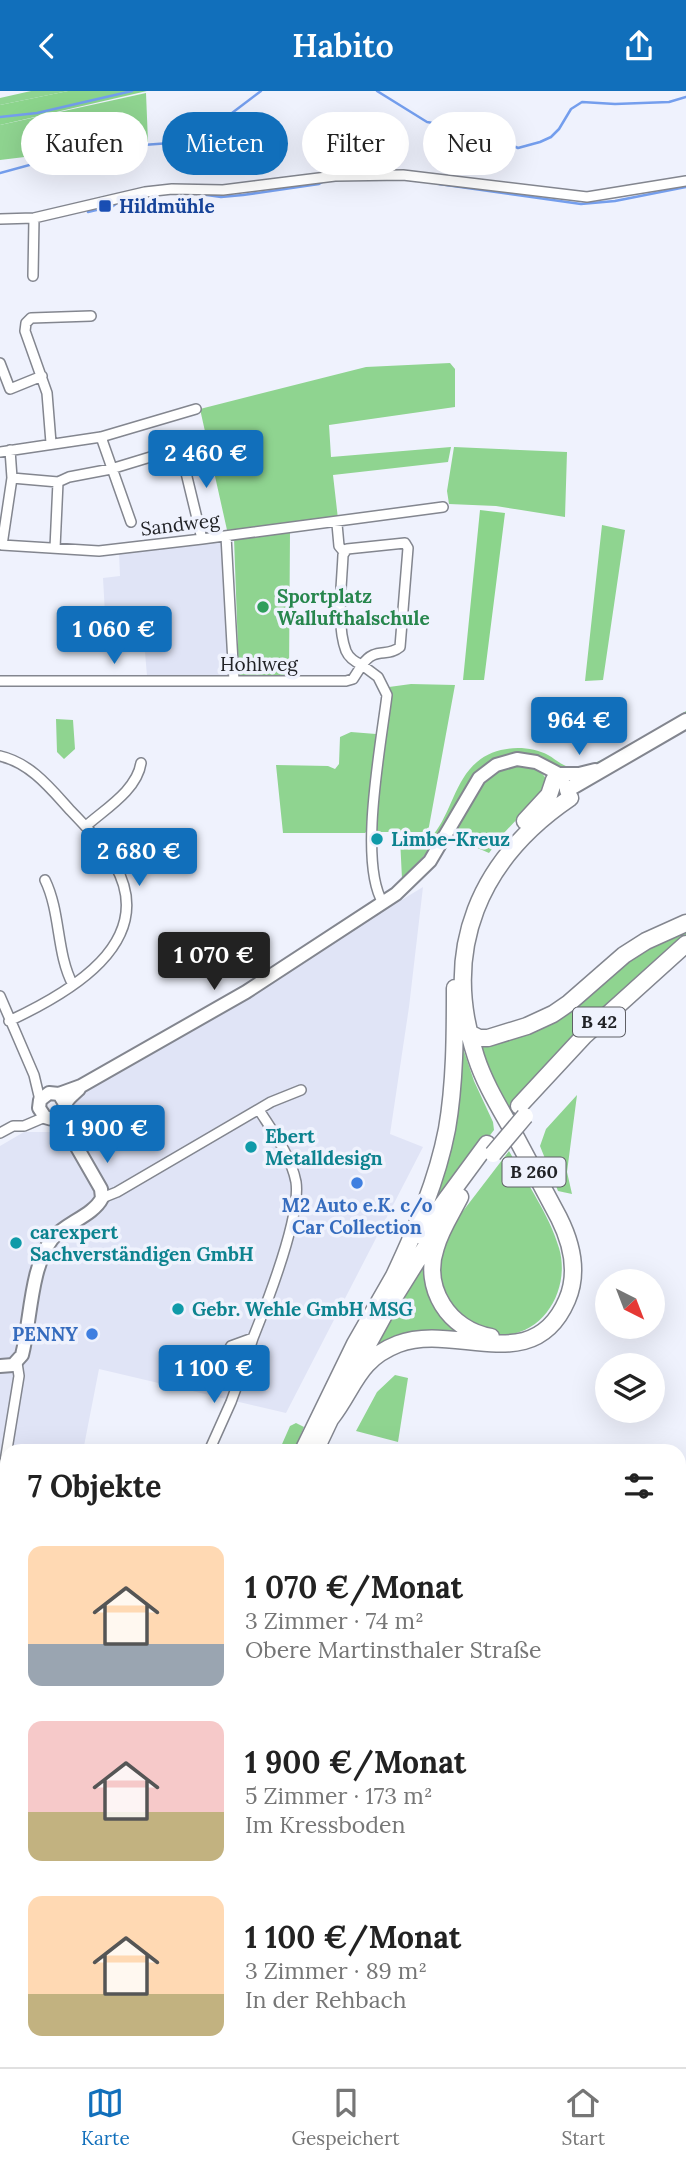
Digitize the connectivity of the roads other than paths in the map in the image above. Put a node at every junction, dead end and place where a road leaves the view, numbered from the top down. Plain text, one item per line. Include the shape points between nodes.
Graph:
1 (686, 181) edge
2 (34, 218) junction
3 (0, 219) edge
4 (33, 276) dead end
5 (91, 316) dead end
6 (0, 363) edge
7 (42, 376) junction
8 (196, 409) dead end
9 (101, 437) junction
10 (203, 441) dead end
11 (51, 443) junction
12 (180, 447) junction
13 (5, 451) edge
14 (111, 469) junction
15 (12, 478) junction
16 (58, 482) junction
17 (443, 507) dead end
18 (131, 522) dead end
19 (337, 524) dead end
20 (226, 536) junction
21 (202, 540) junction
22 (55, 548) junction
23 (344, 552) junction
24 (362, 665) junction
25 (0, 681) edge
26 (234, 681) junction
27 (686, 721) edge
28 (649, 743) junction
29 (0, 757) edge
30 (141, 763) dead end
31 (563, 787) junction
32 (86, 826) junction
33 (45, 880) dead end
34 (383, 903) junction
35 (686, 923) edge
36 (686, 944) edge
37 (686, 957) edge
38 (74, 985) junction
39 (0, 996) edge
40 (455, 999) junction
41 (9, 1021) junction
42 (469, 1033) junction
43 (34, 1075) junction
44 (301, 1090) dead end
45 (40, 1100) junction
46 (56, 1107) junction
47 (259, 1110) junction
48 (522, 1111) junction
49 (0, 1133) edge
50 (490, 1149) junction
51 (460, 1197) junction
52 (102, 1198) junction
53 (394, 1276) junction
54 (253, 1338) junction
55 (19, 1359) junction
56 (0, 1366) edge
57 (243, 1369) junction
58 (326, 1415) junction
59 (8, 1444) edge
60 (212, 1444) edge
61 (312, 1444) edge

1 - 2 street via 587,197 403,175 335,176 223,190 145,192
2 - 3 street
2 - 4 street
5 - 7 street via 32,318 26,323
6 - 7 street via 10,389
7 - 11 street
8 - 9 street
9 - 11 street
9 - 14 street
10 - 12 street
11 - 13 street
12 - 14 street
12 - 21 street
13 - 15 street
14 - 16 street
14 - 18 street
15 - 16 street
15 - 22 street, Sandweg via 2,545
16 - 22 street
17 - 20 street, Sandweg
19 - 23 street
20 - 21 street, Sandweg
20 - 26 street
21 - 22 street, Sandweg via 99,551
23 - 24 street via 342,627 347,654
23 - 24 street via 402,543 408,548 400,647 373,654
24 - 26 street, Hohlweg via 349,680
24 - 34 street via 378,677 387,695 371,835 374,879
25 - 26 street, Hohlweg
27 - 28 main road, B 260
28 - 31 main road, B 260
28 - 31 main road, B 260
29 - 32 street via 35,773
30 - 32 street via 134,783
31 - 34 street via 545,766 532,761 517,759 487,770 430,862
31 - 40 highway, B 260 via 519,826 495,855 470,899 457,947
31 - 42 highway, B 260 via 482,892 464,964
32 - 38 street via 119,872 125,914 108,956
33 - 38 street
34 - 46 street via 246,992 81,1086
35 - 42 highway via 624,955 545,1019 488,1038
36 - 48 highway, B 42 via 592,1028
37 - 48 highway, B 42
38 - 41 street
39 - 41 street
40 - 51 highway, B 260 via 475,1075 563,1251 560,1296 530,1329 508,1336 480,1334 456,1321 439,1300 432,1275 434,1254
40 - 53 highway via 453,1077 443,1146 421,1216
41 - 43 street
42 - 58 highway, B 260 via 489,1089 566,1233 573,1265 570,1291 564,1307 547,1327 517,1343 426,1338 392,1347 363,1368
43 - 45 street
43 - 46 street
44 - 47 street
45 - 46 street via 45,1094
45 - 46 street via 38,1108
46 - 49 street via 24,1126
46 - 52 street
47 - 52 street
47 - 54 street via 288,1158 297,1193 295,1214
48 - 50 highway, B 42, bridge
50 - 51 highway, B 42
50 - 53 highway, B 42 via 429,1222
51 - 58 highway, B 42 via 423,1250
52 - 55 street via 55,1236 46,1250
53 - 58 highway, B 42 via 355,1344
54 - 57 street
54 - 57 street via 231,1346 226,1355 230,1364
55 - 56 street
55 - 59 street
57 - 60 street
58 - 61 highway, B 42

